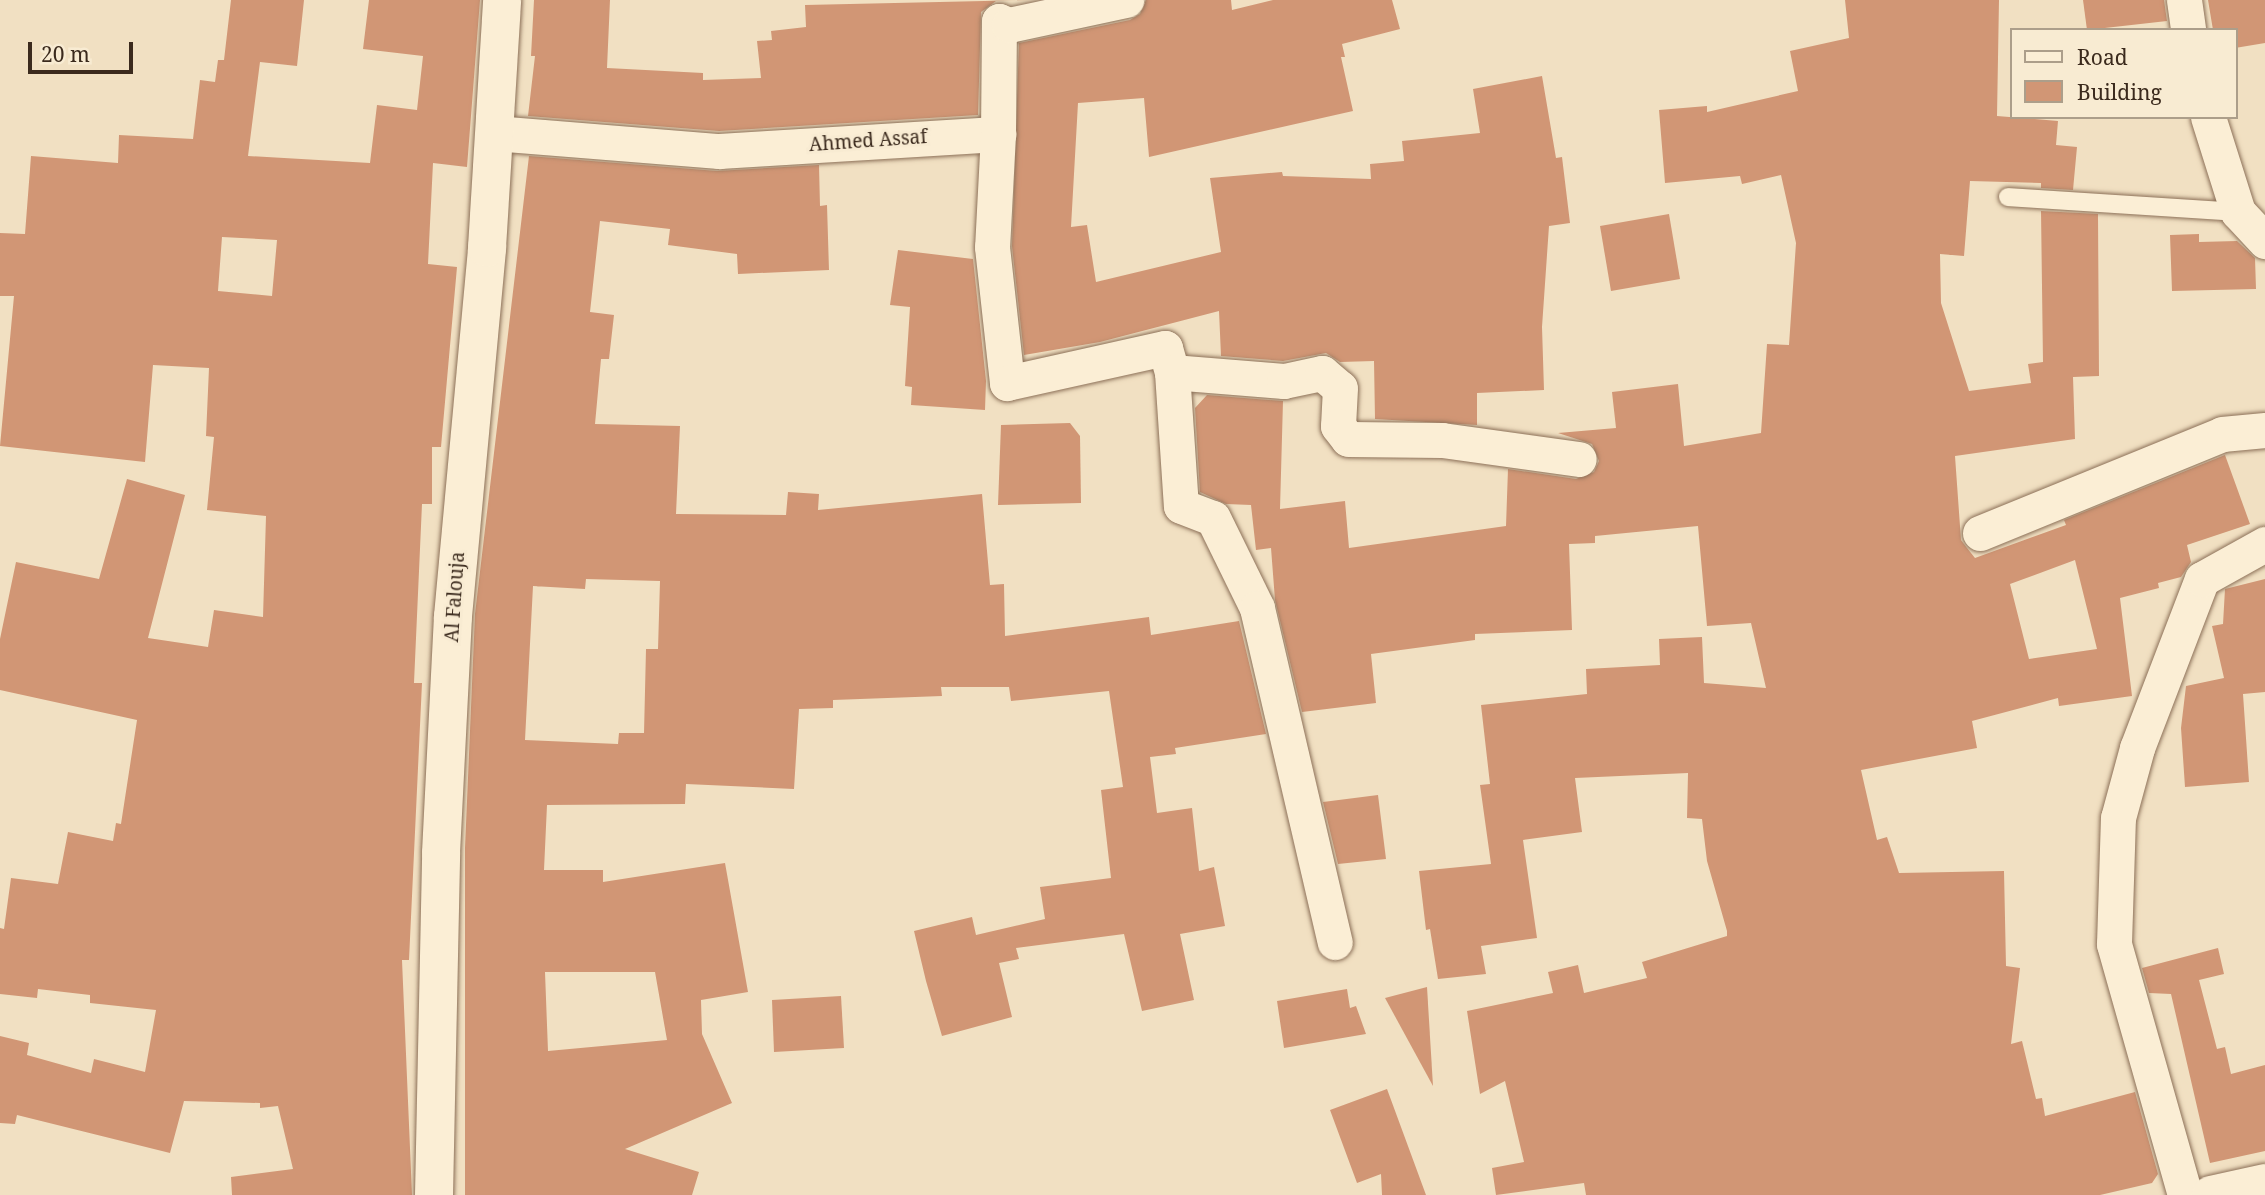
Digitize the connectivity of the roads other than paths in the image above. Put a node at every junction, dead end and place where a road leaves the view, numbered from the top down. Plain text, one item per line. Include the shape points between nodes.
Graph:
1 (502, 0) edge
2 (1126, 0) edge
3 (2184, 0) edge
4 (2189, 28) edge
5 (2209, 119) edge
6 (494, 133) junction
7 (998, 134) junction
8 (2008, 197) dead end
9 (2238, 212) junction
10 (2265, 241) edge
11 (1172, 372) junction
12 (2265, 430) edge
13 (1579, 459) dead end
14 (1980, 533) dead end
15 (2265, 544) edge
16 (1335, 942) dead end
17 (2265, 1183) edge
18 (434, 1195) edge
19 (2185, 1195) edge
20 (2211, 1195) edge

1 - 6 main road, Al Falouja
2 - 7 street via 1009,25 999,21
3 - 4 street
5 - 9 street
6 - 7 street, Ahmed Assaf via 719,151
6 - 18 main road, Al Falouja via 453,616 441,853
7 - 11 street via 992,247 1007,383 1165,348
8 - 9 lane
9 - 10 street
11 - 13 street via 1284,381 1322,373 1340,388 1338,426 1348,439 1442,440
11 - 16 street via 1181,506 1213,519 1257,608
12 - 14 street via 2222,434
15 - 19 street via 2202,579 2137,748 2118,818 2114,944
17 - 20 main road

